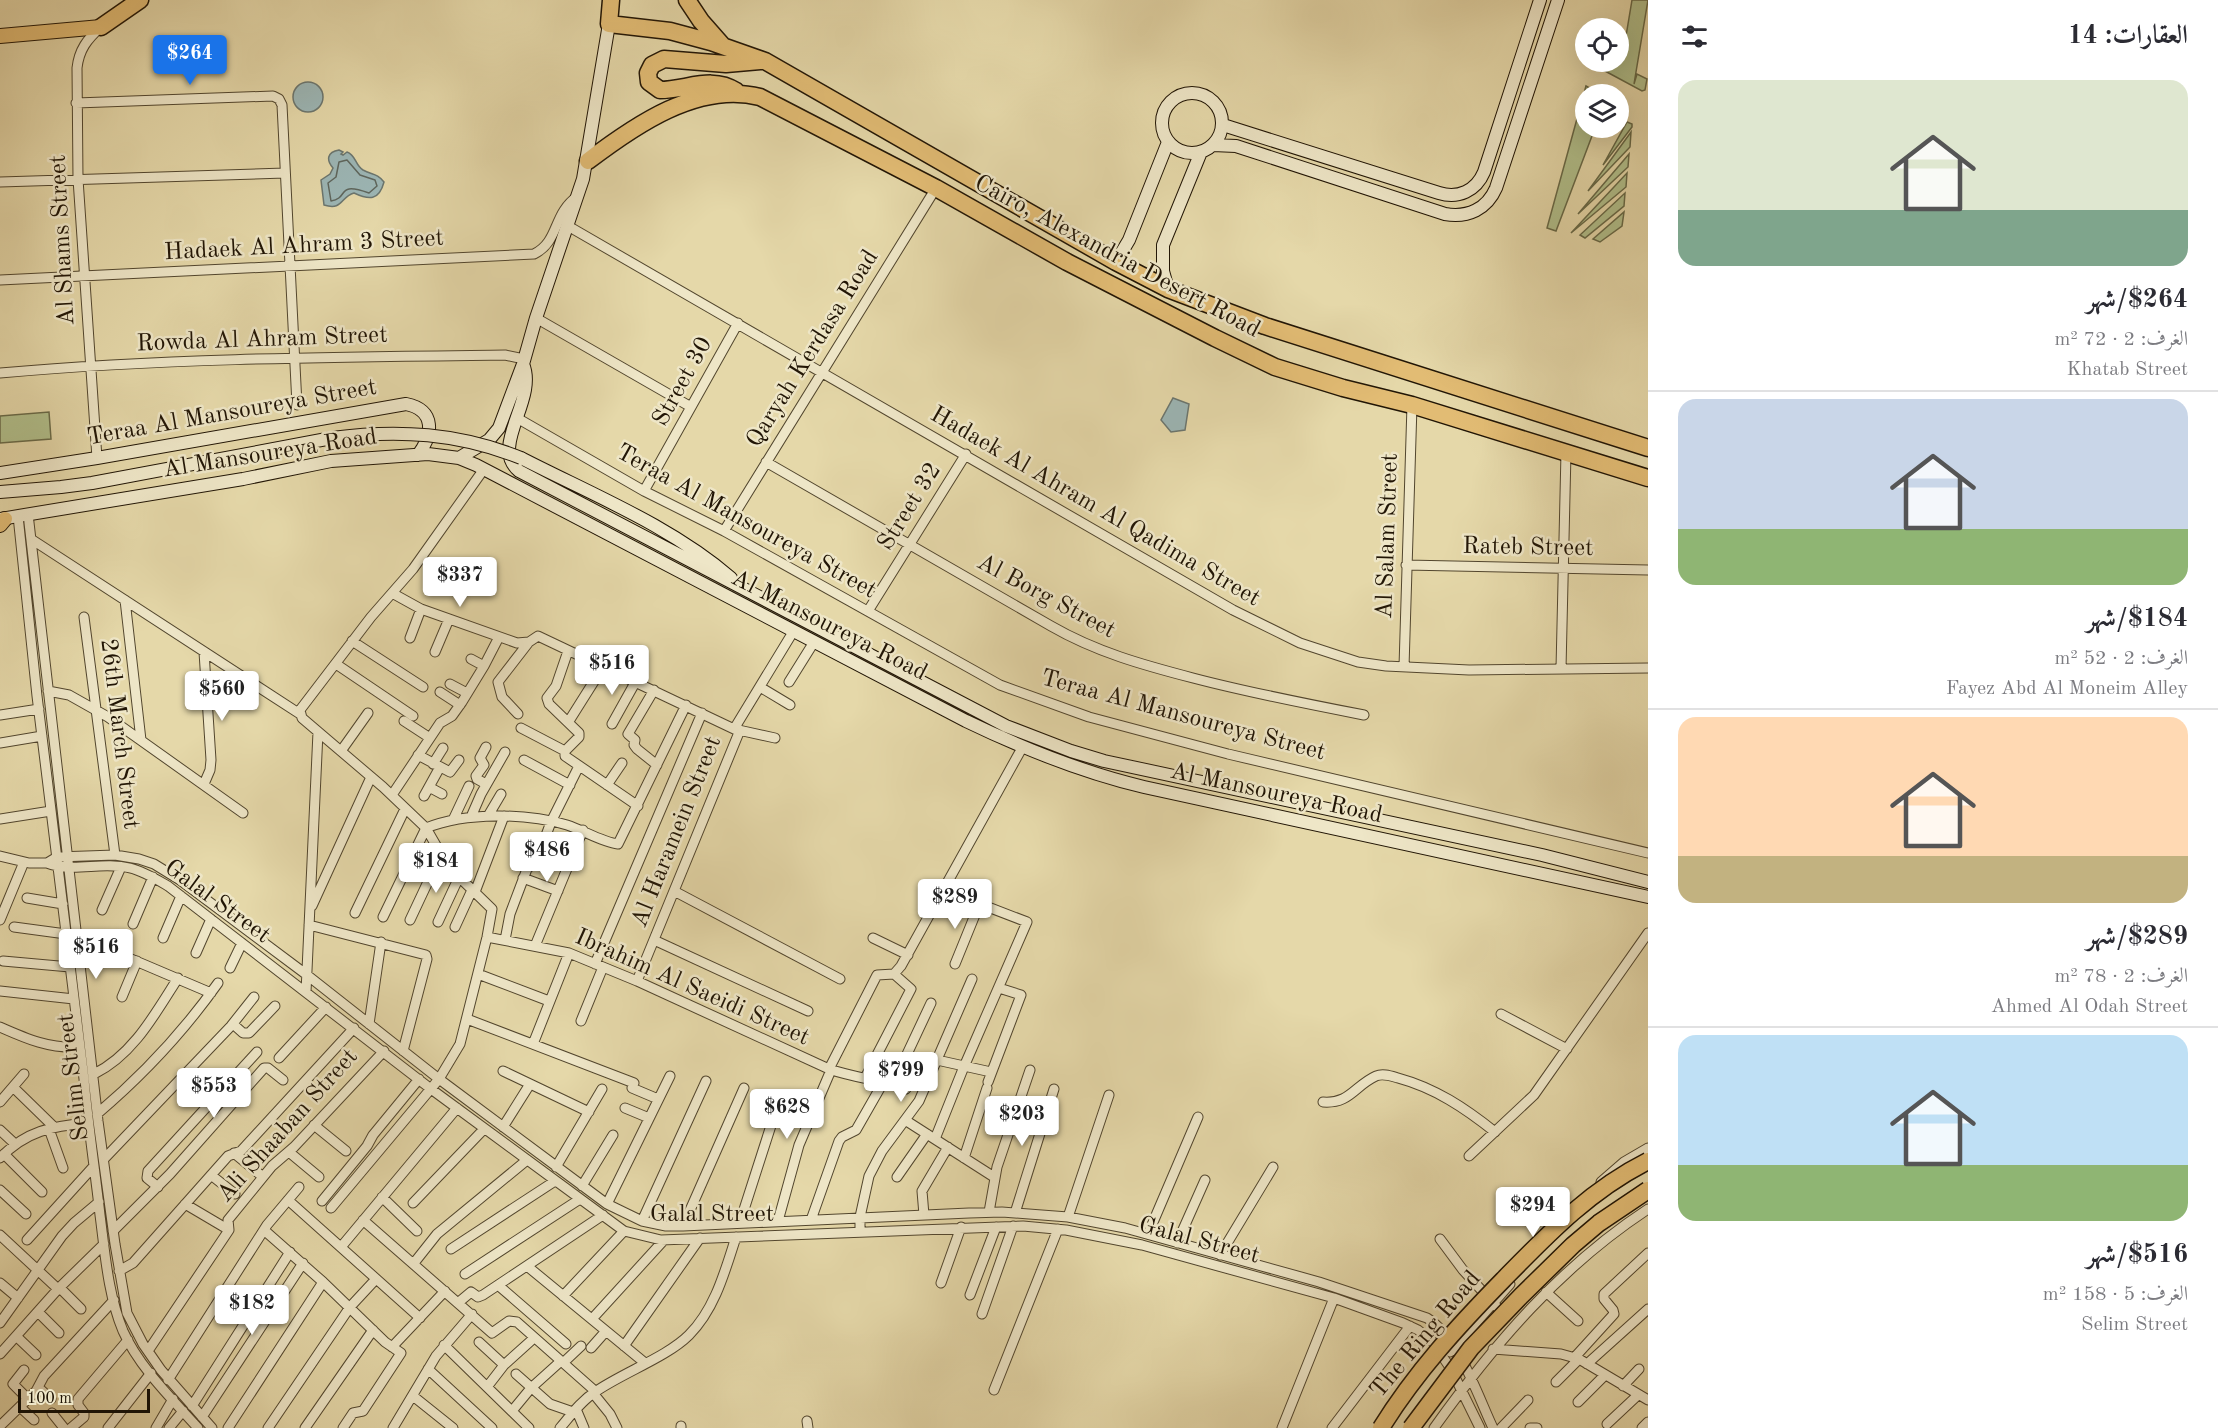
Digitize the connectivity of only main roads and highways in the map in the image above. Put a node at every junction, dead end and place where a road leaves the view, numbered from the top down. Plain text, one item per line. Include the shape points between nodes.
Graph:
1 (140, 0) edge
2 (611, 0) edge
3 (687, 0) edge
4 (1540, 0) edge
5 (1558, 0) edge
6 (609, 24) junction
7 (101, 27) joint
8 (0, 36) edge
9 (724, 46) junction
10 (765, 61) junction
11 (739, 93) junction
12 (1222, 125) junction
13 (1168, 142) junction
14 (1213, 145) junction
15 (1201, 152) junction
16 (588, 161) junction
17 (1116, 262) junction
18 (1168, 289) junction
19 (524, 361) junction
20 (1648, 448) edge
21 (418, 455) junction
22 (459, 458) junction
23 (0, 472) edge
24 (1648, 478) edge
25 (0, 492) edge
26 (10, 518) edge
27 (746, 591) junction
28 (1334, 810) junction
29 (1330, 827) junction
30 (1648, 882) edge
31 (1648, 897) edge
32 (1648, 1161) edge
33 (1648, 1190) edge
34 (1380, 1428) edge
35 (1411, 1428) edge

1 - 7 highway
2 - 6 highway
3 - 9 highway
4 - 12 main road via 1484,172 1463,193 1439,193
5 - 14 main road via 1496,188 1473,213 1445,214 1236,146
6 - 9 highway, Cairo, Alexandria Desert Road via 670,31
6 - 16 main road
7 - 8 main road
9 - 10 highway, Cairo, Alexandria Desert Road
10 - 11 highway via 726,64 664,59 652,65 648,73 650,82 660,90 715,83
10 - 17 highway, Cairo, Alexandria Desert Road
11 - 16 highway, Cairo, Alexandria Desert Road via 719,94 657,115
11 - 24 highway, Cairo, Alexandria Desert Road via 770,101 1067,262 1275,367
12 - 13 main road via 1221,111 1212,99 1199,93 1181,95 1172,100 1162,116
12 - 14 main road
13 - 15 main road via 1183,152
13 - 17 main road via 1129,240
14 - 15 main road
15 - 18 main road via 1163,245 1162,264
16 - 19 main road
17 - 18 highway, Cairo, Alexandria Desert Road
18 - 20 highway, Cairo, Alexandria Desert Road via 1265,326
19 - 22 main road via 499,429 489,440
19 - 27 main road, Al Mansoureya Road via 527,386 508,454 512,464
21 - 22 main road, Al Mansoureya Road
21 - 23 main road, Teraa Al Mansoureya Street via 428,440 429,424 421,411 406,404
21 - 26 main road, Al Mansoureya Road via 331,461
22 - 29 main road, Al Mansoureya Road via 1022,748 1120,781
25 - 27 main road, bridge via 82,484 351,436 445,436 521,458 655,526 705,557
27 - 28 main road, Al Mansoureya Road via 1038,739 1104,761
28 - 29 main road
28 - 30 main road, Al Mansoureya Road
29 - 31 main road, Al Mansoureya Road
32 - 34 highway, The Ring Road, bridge via 1610,1183 1557,1224 1459,1325
33 - 35 highway, The Ring Road, bridge via 1599,1222 1521,1296 1471,1348

